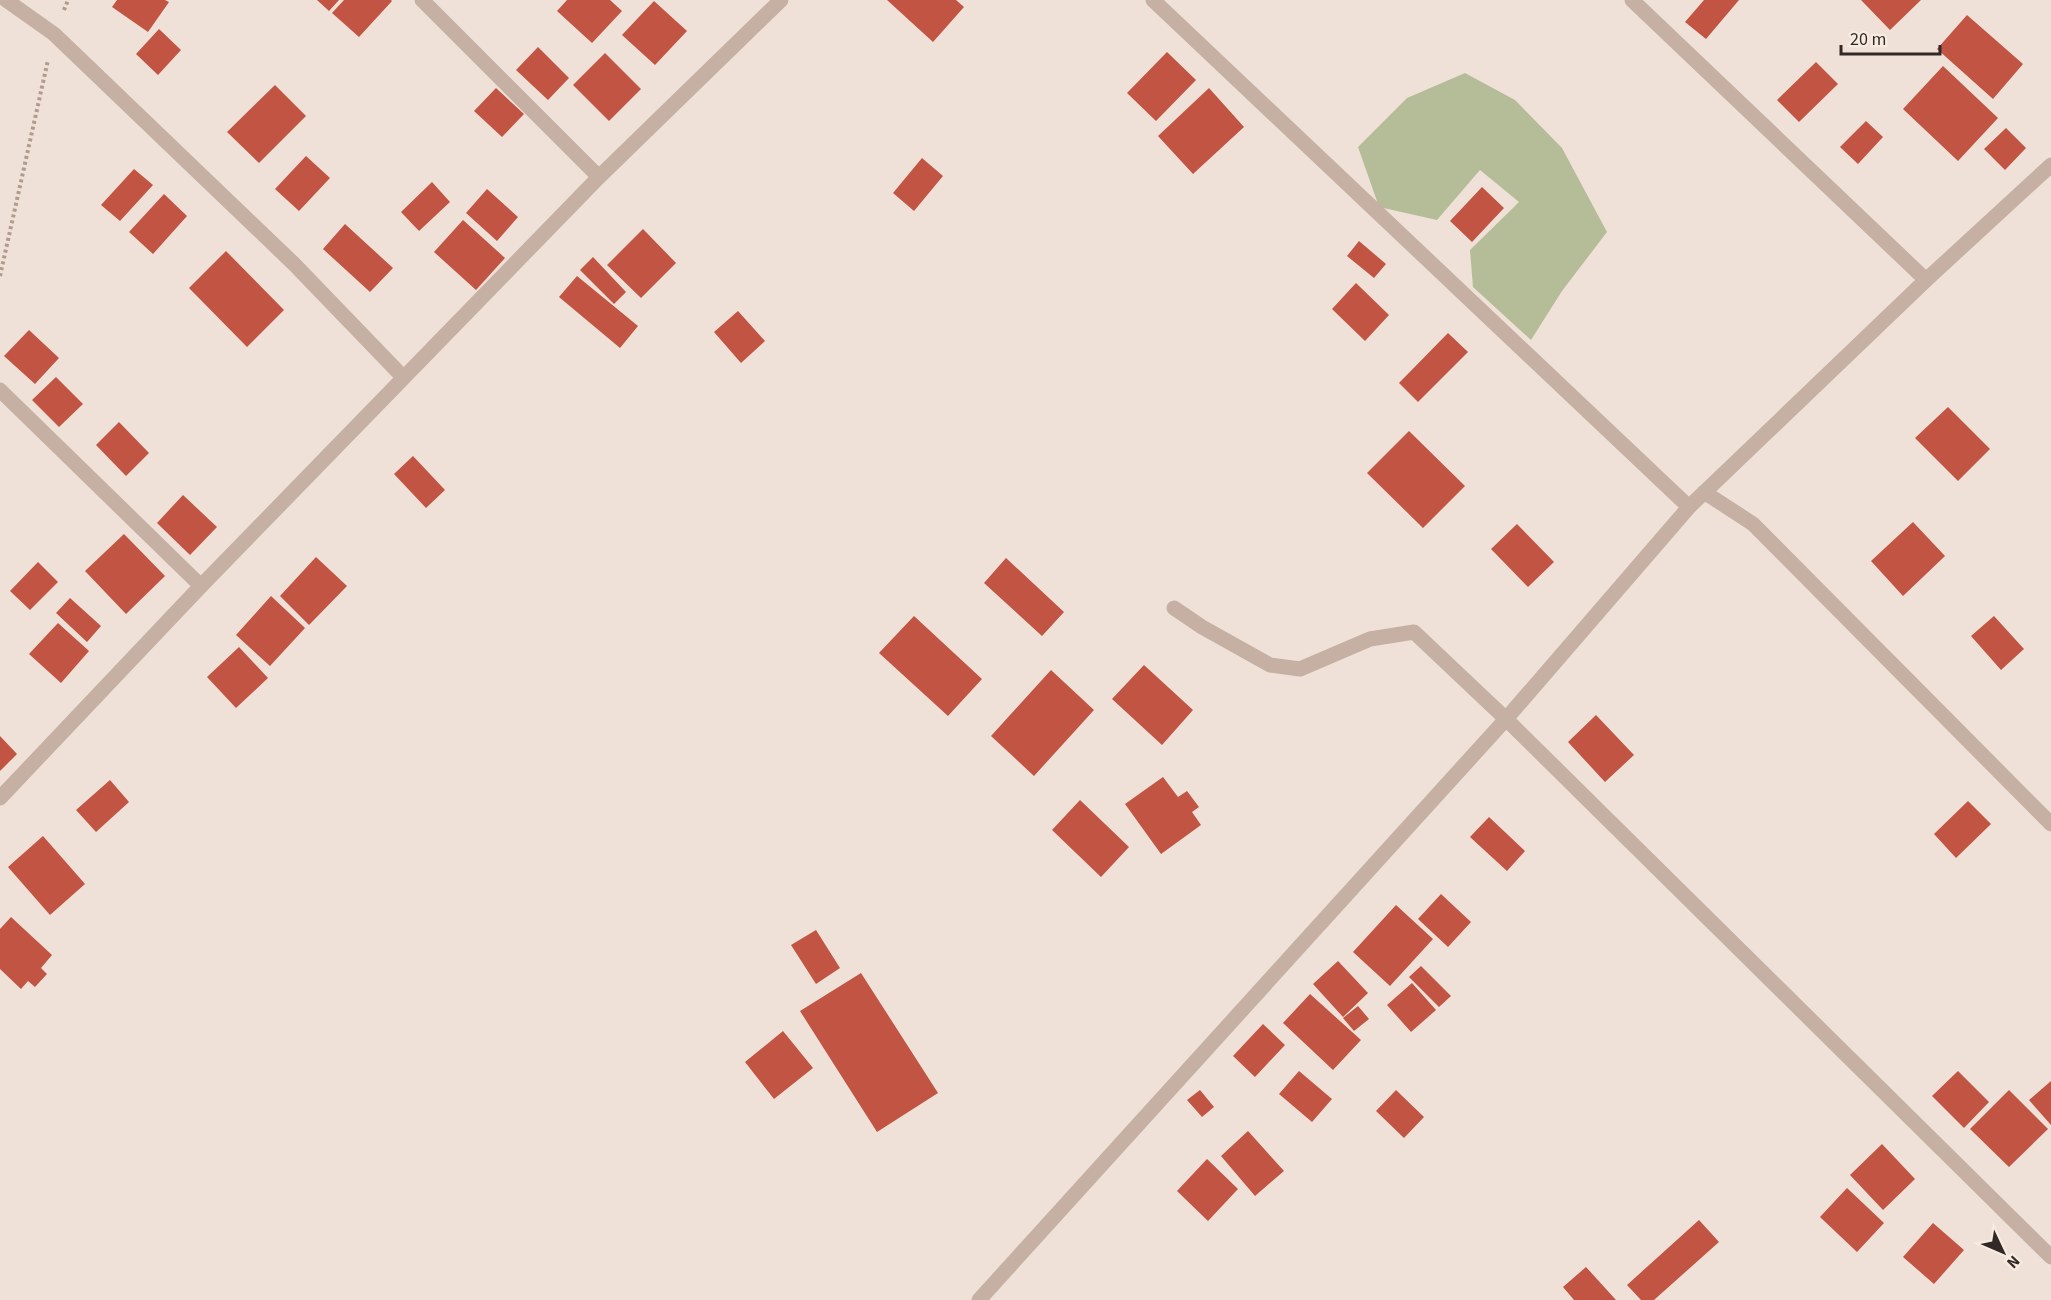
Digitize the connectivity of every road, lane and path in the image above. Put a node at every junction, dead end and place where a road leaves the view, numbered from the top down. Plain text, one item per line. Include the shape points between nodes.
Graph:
1 (6, 0) edge
2 (68, 0) edge
3 (422, 0) edge
4 (781, 0) edge
5 (1153, 0) edge
6 (1632, 0) edge
7 (54, 34) junction
8 (2051, 165) edge
9 (599, 177) junction
10 (0, 276) edge
11 (1926, 280) junction
12 (403, 377) junction
13 (0, 390) edge
14 (1704, 492) junction
15 (1689, 507) junction
16 (201, 586) junction
17 (1174, 608) dead end
18 (1506, 719) junction
19 (0, 798) edge
20 (2051, 824) edge
21 (2051, 1257) edge
22 (979, 1300) edge

1 - 7 street
2 - 7 path
3 - 9 street
4 - 9 street
5 - 15 street
6 - 11 street
7 - 10 path
7 - 12 street via 294,264
8 - 11 street
9 - 12 street
11 - 14 street
12 - 16 street
13 - 16 street
14 - 15 street
14 - 20 street via 1753,524
15 - 18 street
16 - 19 street
17 - 18 street via 1270,665 1300,669 1371,639 1414,632
18 - 21 street
18 - 22 street

